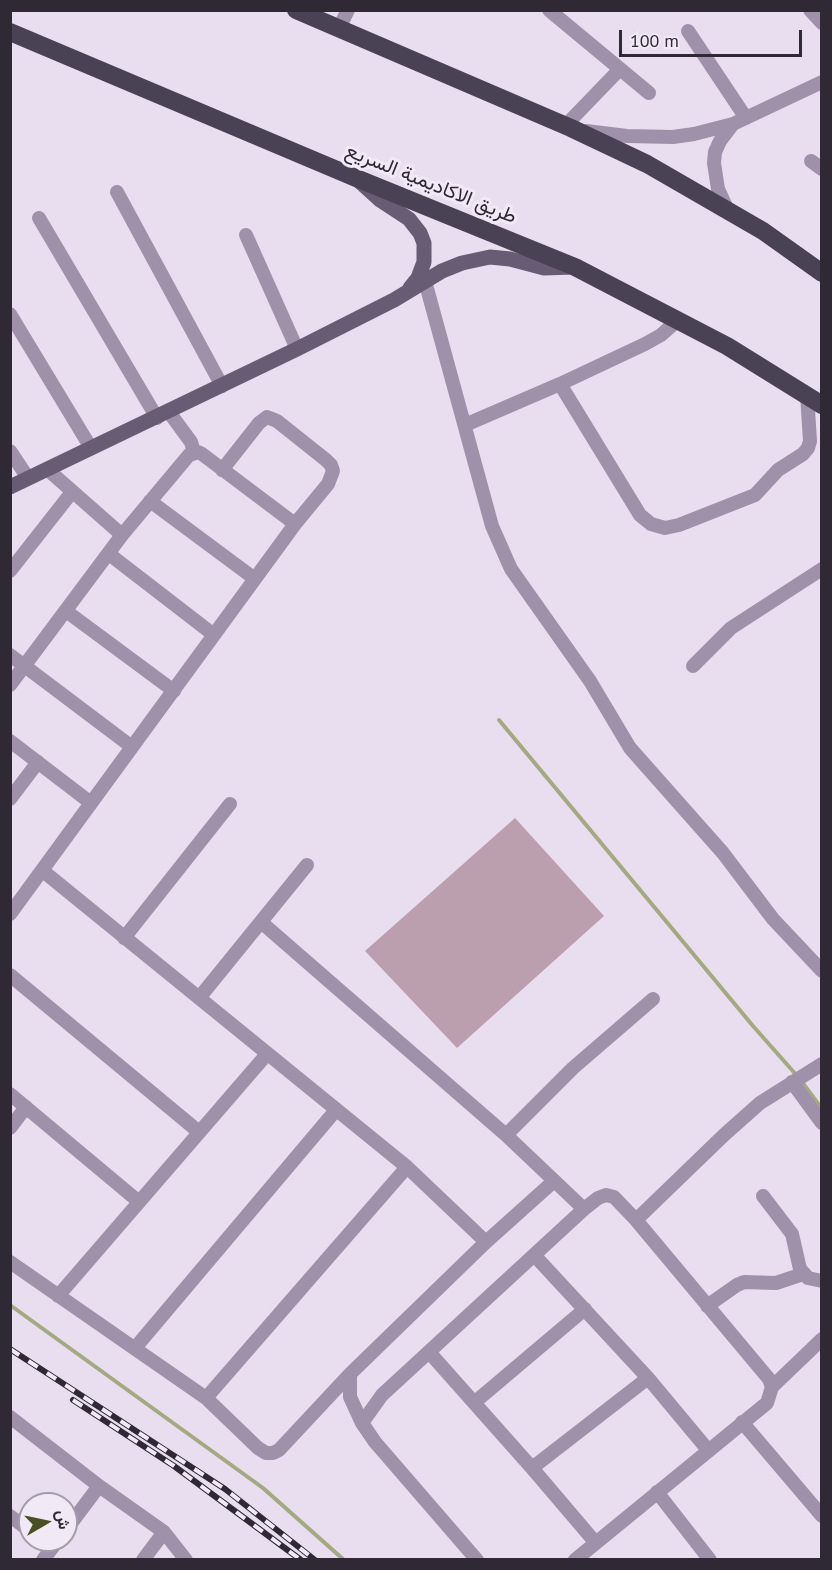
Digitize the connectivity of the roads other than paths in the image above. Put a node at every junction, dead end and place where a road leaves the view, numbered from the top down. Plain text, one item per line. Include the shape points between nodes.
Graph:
1 (296, 10) edge
2 (348, 10) edge
3 (549, 10) edge
4 (810, 10) edge
5 (822, 23) edge
6 (339, 28) junction
7 (688, 31) dead end
8 (10, 32) edge
9 (620, 69) junction
10 (822, 82) edge
11 (649, 93) dead end
12 (746, 118) junction
13 (733, 124) junction
14 (569, 126) junction
15 (356, 178) junction
16 (117, 192) dead end
17 (728, 211) junction
18 (39, 218) dead end
19 (246, 235) dead end
20 (575, 267) junction
21 (822, 273) edge
22 (425, 281) junction
23 (406, 293) junction
24 (10, 314) edge
25 (678, 320) junction
26 (297, 349) junction
27 (560, 384) junction
28 (222, 386) junction
29 (814, 400) edge
30 (163, 415) junction
31 (465, 424) junction
32 (91, 448) junction
33 (10, 451) edge
34 (194, 452) junction
35 (47, 469) junction
36 (222, 470) junction
37 (28, 478) junction
38 (10, 487) edge
39 (72, 492) junction
40 (150, 501) junction
41 (295, 524) junction
42 (122, 535) junction
43 (109, 554) junction
44 (12, 566) edge
45 (822, 569) edge
46 (255, 579) junction
47 (66, 611) junction
48 (214, 635) junction
49 (10, 655) edge
50 (25, 666) junction
51 (693, 666) dead end
52 (10, 685) edge
53 (174, 691) junction
54 (10, 741) edge
55 (132, 747) junction
56 (38, 762) junction
57 (10, 799) edge
58 (92, 803) junction
59 (230, 804) dead end
60 (308, 865) dead end
61 (43, 871) junction
62 (12, 909) edge
63 (261, 922) junction
64 (124, 939) junction
65 (822, 971) edge
66 (10, 975) edge
67 (199, 998) junction
68 (653, 999) dead end
69 (267, 1054) junction
70 (822, 1064) edge
71 (792, 1082) junction
72 (10, 1094) edge
73 (26, 1107) junction
74 (336, 1110) junction
75 (822, 1123) edge
76 (10, 1128) edge
77 (199, 1132) junction
78 (506, 1135) junction
79 (407, 1167) junction
80 (554, 1181) junction
81 (763, 1196) dead end
82 (138, 1201) junction
83 (584, 1209) junction
84 (636, 1220) junction
85 (486, 1242) junction
86 (535, 1256) junction
87 (10, 1262) edge
88 (803, 1274) junction
89 (822, 1281) edge
90 (58, 1296) junction
91 (707, 1306) junction
92 (585, 1309) junction
93 (822, 1338) edge
94 (135, 1348) junction
95 (429, 1352) junction
96 (350, 1374) junction
97 (648, 1378) junction
98 (772, 1387) junction
99 (206, 1398) junction
100 (474, 1402) junction
101 (10, 1416) edge
102 (742, 1422) junction
103 (362, 1423) junction
104 (708, 1450) junction
105 (532, 1468) junction
106 (99, 1486) junction
107 (657, 1492) junction
108 (78, 1514) edge
109 (822, 1516) edge
110 (164, 1532) junction
111 (595, 1542) junction
112 (143, 1560) edge
113 (186, 1560) edge
114 (477, 1560) edge
115 (575, 1560) edge
116 (710, 1560) edge

1 - 6 highway
2 - 6 street
3 - 9 street
4 - 5 street
6 - 14 highway
7 - 12 street
8 - 15 highway, طريق الاكاديمية السريع
9 - 11 street
9 - 14 street
10 - 12 street
12 - 13 street
13 - 14 street via 673,137 627,136
13 - 17 street via 720,141 714,163 718,189
14 - 17 highway via 647,164
15 - 20 highway, طريق الاكاديمية السريع
15 - 23 main road via 409,219 424,243 424,262
16 - 28 street
17 - 21 highway
18 - 30 street
19 - 26 street
20 - 22 main road via 553,269 490,257 462,263
20 - 25 highway, طريق الاكاديمية السريع
22 - 23 main road
22 - 31 street
23 - 26 main road
24 - 32 street
25 - 27 street via 653,340
25 - 29 highway, طريق الاكاديمية السريع
26 - 28 main road
27 - 29 street via 640,515 665,528 755,495 778,470 803,454 810,441
27 - 31 street
28 - 30 main road
30 - 32 main road
30 - 34 street via 191,442
31 - 65 street via 492,526 516,576 586,675 630,748 723,853 773,919
32 - 35 main road
33 - 37 street
34 - 36 street
34 - 40 street
35 - 37 main road
35 - 39 street
36 - 41 street
36 - 41 street via 262,419 277,420 326,460 333,471 328,484
37 - 38 main road
39 - 42 street
39 - 44 street
40 - 42 street
40 - 46 street
41 - 46 street
42 - 43 street
43 - 47 street
43 - 48 street
45 - 51 street via 731,628
46 - 48 street
47 - 50 street
47 - 53 street
48 - 53 street
49 - 50 street
50 - 52 street
50 - 55 street
53 - 55 street
54 - 56 street
55 - 58 street
56 - 57 street
56 - 58 street
58 - 61 street
59 - 64 street
60 - 63 street
61 - 62 street
61 - 64 street
63 - 67 street
63 - 78 street
64 - 67 street
66 - 77 street
67 - 69 street
68 - 78 street via 573,1068
69 - 74 street
69 - 77 street
70 - 71 street
71 - 75 street
71 - 84 street via 760,1103
72 - 73 street
73 - 76 street
73 - 82 street
74 - 79 street
74 - 94 street
77 - 82 street
78 - 80 street
79 - 85 street
79 - 99 street
80 - 83 street
80 - 85 street
81 - 88 street via 792,1234
82 - 90 street
83 - 84 street via 606,1195 614,1197
83 - 86 street
84 - 91 street
85 - 96 street
86 - 92 street
86 - 95 street
87 - 90 street
88 - 89 street
88 - 91 street via 776,1283 744,1282
90 - 94 street
91 - 98 street
92 - 97 street
92 - 100 street
93 - 98 street
94 - 99 street
95 - 100 street
95 - 103 street via 382,1395
96 - 99 street via 273,1453 258,1448
96 - 103 street via 350,1397
97 - 104 street
97 - 105 street
98 - 102 street via 767,1403
100 - 105 street
101 - 106 street
102 - 104 street
102 - 109 street
103 - 114 street
104 - 107 street
105 - 111 street
106 - 108 street
106 - 110 street
107 - 111 street
107 - 116 street
110 - 112 street
110 - 113 street
111 - 115 street

